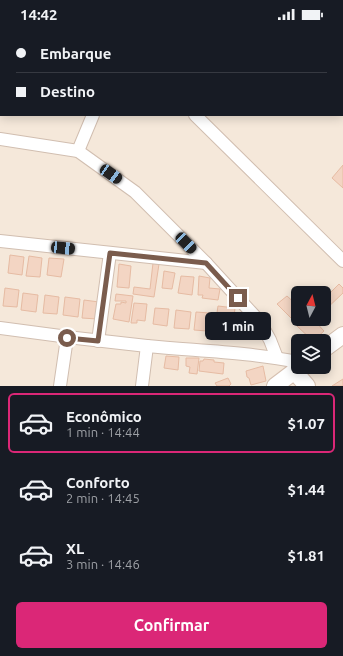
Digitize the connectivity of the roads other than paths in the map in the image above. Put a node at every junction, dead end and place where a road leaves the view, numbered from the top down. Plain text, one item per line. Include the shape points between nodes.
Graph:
1 (93, 116) edge
2 (196, 116) edge
3 (0, 139) edge
4 (78, 151) junction
5 (0, 241) edge
6 (110, 253) junction
7 (343, 261) edge
8 (206, 263) junction
9 (0, 328) edge
10 (343, 335) edge
11 (67, 338) junction
12 (98, 341) junction
13 (331, 344) edge
14 (147, 346) junction
15 (277, 358) junction
16 (291, 364) edge
17 (291, 372) edge
18 (301, 374) edge
19 (60, 386) edge
20 (142, 386) edge
21 (275, 386) edge
22 (307, 386) edge

1 - 4 street
2 - 7 street
3 - 4 street
4 - 8 street via 135,192
5 - 6 street
6 - 8 street
6 - 12 street
8 - 15 street via 260,322
9 - 11 street
10 - 13 street
11 - 12 street
11 - 19 street
12 - 14 street
14 - 15 street
14 - 20 street
15 - 16 street
17 - 21 street
18 - 22 street

